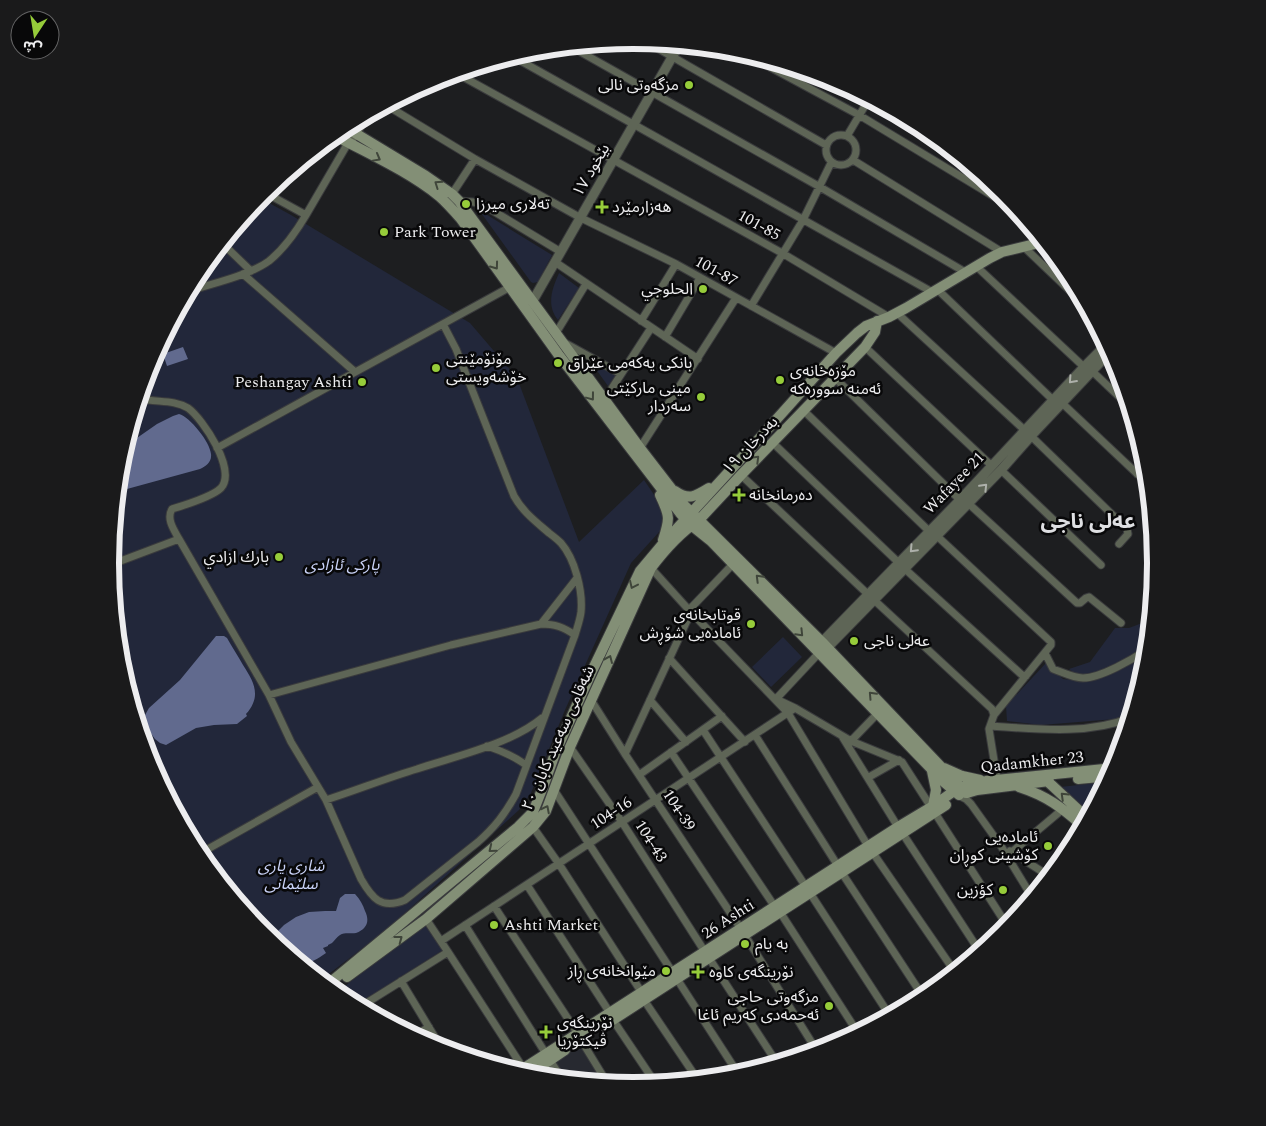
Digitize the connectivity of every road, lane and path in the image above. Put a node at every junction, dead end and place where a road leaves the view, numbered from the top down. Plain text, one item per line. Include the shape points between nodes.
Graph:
1 (660, 50) edge
2 (676, 51) edge
3 (580, 52) edge
4 (673, 57) junction
5 (522, 61) edge
6 (771, 67) edge
7 (464, 77) edge
8 (651, 93) junction
9 (865, 105) edge
10 (393, 109) edge
11 (859, 115) junction
12 (634, 124) junction
13 (361, 127) edge
14 (353, 131) edge
15 (357, 133) junction
16 (847, 136) junction
17 (342, 139) edge
18 (349, 143) junction
19 (826, 145) junction
20 (475, 159) junction
21 (614, 160) junction
22 (853, 160) junction
23 (831, 163) junction
24 (820, 187) junction
25 (272, 196) edge
26 (456, 198) junction
27 (995, 198) edge
28 (306, 215) junction
29 (581, 218) junction
30 (803, 220) junction
31 (1036, 244) edge
32 (1024, 247) junction
33 (226, 248) edge
34 (561, 252) junction
35 (1002, 252) junction
36 (782, 253) junction
37 (555, 262) junction
38 (676, 264) junction
39 (976, 266) junction
40 (247, 272) junction
41 (966, 272) junction
42 (700, 278) junction
43 (586, 284) junction
44 (510, 287) junction
45 (199, 288) edge
46 (1068, 289) edge
47 (935, 290) junction
48 (736, 298) junction
49 (533, 301) junction
50 (751, 306) junction
51 (528, 311) junction
52 (893, 315) junction
53 (641, 321) junction
54 (877, 321) junction
55 (443, 324) junction
56 (651, 328) junction
57 (559, 337) junction
58 (665, 337) junction
59 (865, 347) junction
60 (1101, 351) edge
61 (836, 353) junction
62 (1104, 357) edge
63 (698, 359) junction
64 (1088, 369) junction
65 (355, 372) junction
66 (621, 374) junction
67 (834, 378) junction
68 (1120, 398) edge
69 (146, 399) edge
70 (604, 399) junction
71 (1058, 401) junction
72 (803, 410) junction
73 (1028, 433) junction
74 (773, 443) junction
75 (217, 448) junction
76 (640, 448) junction
77 (992, 466) junction
78 (1001, 470) junction
79 (650, 474) junction
80 (1137, 474) joint
81 (741, 475) junction
82 (1139, 476) edge
83 (724, 477) junction
84 (671, 487) junction
85 (964, 501) junction
86 (711, 506) junction
87 (692, 519) junction
88 (933, 534) junction
89 (179, 539) junction
90 (711, 541) junction
91 (722, 541) junction
92 (1119, 544) dead end
93 (661, 551) junction
94 (119, 562) edge
95 (733, 564) junction
96 (1101, 565) dead end
97 (902, 566) junction
98 (651, 568) junction
99 (577, 578) junction
100 (871, 597) junction
101 (690, 611) junction
102 (1121, 623) dead end
103 (541, 624) junction
104 (574, 635) junction
105 (823, 647) junction
106 (1045, 653) junction
107 (1139, 654) edge
108 (669, 658) junction
109 (1024, 676) junction
110 (269, 695) junction
111 (776, 699) junction
112 (591, 700) junction
113 (650, 700) junction
114 (795, 708) junction
115 (786, 711) junction
116 (993, 712) junction
117 (878, 713) junction
118 (722, 716) junction
119 (544, 717) junction
120 (1122, 721) edge
121 (990, 727) junction
122 (703, 730) junction
123 (755, 735) junction
124 (686, 742) junction
125 (745, 742) junction
126 (850, 743) junction
127 (488, 746) junction
128 (570, 747) junction
129 (671, 752) junction
130 (625, 754) junction
131 (722, 757) junction
132 (899, 760) junction
133 (526, 765) junction
134 (935, 767) junction
135 (1104, 769) edge
136 (639, 774) junction
137 (1100, 776) edge
138 (869, 777) junction
139 (690, 778) junction
140 (1044, 778) junction
141 (997, 779) junction
142 (986, 781) junction
143 (1014, 785) junction
144 (318, 787) junction
145 (554, 790) junction
146 (960, 792) junction
147 (326, 800) junction
148 (656, 800) junction
149 (933, 809) junction
150 (1063, 809) junction
151 (1082, 813) edge
152 (1077, 821) edge
153 (622, 822) junction
154 (534, 828) junction
155 (900, 830) junction
156 (589, 844) junction
157 (1001, 846) junction
158 (206, 850) edge
159 (871, 850) junction
160 (1012, 852) junction
161 (559, 864) junction
162 (840, 869) junction
163 (1044, 872) edge
164 (527, 885) junction
165 (808, 890) junction
166 (1029, 891) edge
167 (494, 906) junction
168 (778, 910) junction
169 (426, 919) junction
170 (1004, 920) edge
171 (465, 926) junction
172 (742, 932) junction
173 (441, 941) junction
174 (976, 946) edge
175 (448, 952) junction
176 (707, 955) junction
177 (951, 967) edge
178 (675, 976) junction
179 (333, 980) edge
180 (401, 981) junction
181 (338, 984) edge
182 (919, 991) edge
183 (643, 997) junction
184 (367, 1003) edge
185 (886, 1010) edge
186 (612, 1016) junction
187 (429, 1027) junction
188 (854, 1027) edge
189 (422, 1031) edge
190 (580, 1037) junction
191 (435, 1038) edge
192 (813, 1044) edge
193 (548, 1057) junction
194 (774, 1058) edge
195 (518, 1064) edge
196 (533, 1067) edge
197 (734, 1067) edge
198 (557, 1071) edge
199 (694, 1074) edge
200 (603, 1076) edge
201 (651, 1076) edge

1 - 4 street
2 - 4 street, بێخود ١٧
3 - 8 street
4 - 8 street, بێخود ١٧
4 - 19 street
5 - 12 street
6 - 11 street
7 - 21 street, 101-85
8 - 12 street, بێخود ١٧
8 - 24 street
9 - 11 street
10 - 20 street, 101-87
11 - 16 street
11 - 27 street
12 - 21 street, بێخود ١٧
12 - 30 street
13 - 15 street
14 - 15 main road
15 - 18 street
26 -> 15 main road
16 - 19 street via 832,137
16 - 22 street via 856,146
17 - 18 main road
18 - 28 street
18 -> 44 main road via 440,197 461,219
19 - 23 street
20 - 26 street
20 - 29 street, 101-87
21 - 29 street, بێخود ١٧
21 - 36 street, 101-85
22 - 23 street via 840,166
22 - 35 street
23 - 24 street
24 - 30 street
24 - 41 street
25 - 28 street
26 - 34 street via 485,206
26 - 49 main road
28 - 40 street via 280,251 268,262
29 - 34 street, بێخود ١٧
29 - 38 street, 101-87
30 - 36 street
30 - 47 street
31 - 32 main road, بەدرخان ١٩
32 - 35 main road, بەدرخان ١٩
32 - 46 street
33 - 40 street
34 - 37 street, بێخود ١٧
35 - 39 main road, بەدرخان ١٩
36 - 50 street
36 - 52 street, 101-85
37 - 43 street
37 - 49 street, بێخود ١٧
38 - 42 street, 101-87
38 - 53 street
39 - 41 main road, بەدرخان ١٩
39 - 64 street
40 - 45 street
40 - 65 street
41 - 47 main road, بەدرخان ١٩
42 - 48 street, 101-87
42 - 58 street
43 - 53 street
43 - 57 street
44 - 51 main road
44 - 55 street
47 - 52 main road, بەدرخان ١٩
47 - 71 street
48 - 50 street, 101-87
48 - 63 street
49 - 51 street, بێخود ١٧
49 - 57 main road
50 - 61 street, 101-87
51 -> 79 main road
52 - 54 main road, بەدرخان ١٩
52 - 73 street, 101-85
53 - 56 street
54 - 59 main road, بەدرخان ١٩ via 875,332
54 - 61 main road, بەدرخان ١٩ via 862,329
55 - 65 street
55 - 99 street via 514,496 528,516 561,542
56 - 58 street
56 - 66 street
57 - 66 street
57 - 70 main road
58 - 63 street
59 - 67 main road, بەدرخان ١٩
59 - 77 street
60 - 64 street, Wafayee 21
61 - 83 main road, بەدرخان ١٩
62 - 64 street, Wafayee 21
63 - 76 street
64 - 68 street
64 - 71 street, Wafayee 21
65 - 75 street
66 - 70 street
67 - 72 main road, بەدرخان ١٩
67 - 85 street
69 - 75 street via 173,402 187,408 202,423
70 - 76 main road
71 - 73 street, Wafayee 21
71 - 80 street
72 - 74 main road, بەدرخان ١٩
72 - 88 street
73 - 77 street, Wafayee 21
73 - 78 street, Wafayee 21
73 - 92 street, 101-85 via 1128,530
81 -> 74 main road, بەدرخان ١٩
74 - 97 street
75 - 89 street via 224,466 224,483 208,496 172,509 169,519
76 - 84 main road
77 - 85 street, Wafayee 21
85 -> 78 street, Wafayee 21
78 - 96 street
79 - 87 main road
79 - 93 main road via 669,516
80 - 82 street
81 - 86 main road, بەدرخان ١٩
81 - 100 street
83 - 84 main road via 695,496 683,496
83 - 87 main road, بەدرخان ١٩
84 - 87 main road
85 - 88 street, Wafayee 21
85 - 102 street via 1077,603 1090,598
86 - 87 main road, بەدرخان ١٩
86 - 91 main road via 706,519
87 - 90 main road
87 - 91 main road
87 - 93 main road, شەقامی سەعید کابان ٢٠
88 - 97 street, Wafayee 21
88 - 106 street via 1051,642
89 - 94 street
89 - 110 street
90 - 93 main road via 690,536
90 - 95 main road
105 -> 91 main road
93 - 98 main road, شەقامی سەعید کابان ٢٠
93 -> 179 main road, شەقامی سەعید کابان ٢٠ via 640,571 556,751 533,812
95 - 101 street
95 -> 105 main road
97 - 100 street, Wafayee 21
97 - 109 street
98 - 101 street
112 -> 98 main road, شەقامی سەعید کابان ٢٠
99 - 103 street
99 - 104 street via 581,605
100 - 105 street, Wafayee 21
100 - 116 street
101 - 108 street
101 - 111 street
103 - 104 street via 558,625
103 - 110 street
104 - 119 street
105 - 111 street
105 - 117 main road
134 -> 105 main road
106 - 107 street via 1052,669 1082,678 1100,675
106 - 109 street
108 - 113 street
108 - 118 street
109 - 116 street
110 - 144 street via 290,742
111 - 114 street
111 - 115 street
112 - 128 main road, شەقامی سەعید کابان ٢٠
112 - 130 street, 104-39
113 - 124 street
113 - 130 street
114 - 115 street, 104-16
114 - 126 street
115 - 123 street, 104-16
115 - 159 street
116 - 121 street
117 - 126 street
117 - 134 main road
118 - 122 street
118 - 125 street
119 - 127 street via 519,734
119 - 133 street
120 - 121 street via 1072,729
121 - 141 street
122 - 124 street
122 - 131 street
123 - 125 street, 104-16
123 - 162 street
124 - 129 street
125 - 131 street, 104-16
126 - 132 street
126 - 138 street
127 - 133 street via 514,756
127 - 147 street
128 - 145 main road, شەقامی سەعید کابان ٢٠
128 - 153 street, 104-43
129 - 136 street
129 - 139 street
130 - 136 street, 104-39
131 - 139 street, 104-16
131 - 165 street
132 - 138 street
132 - 149 street
133 - 147 street via 507,811 487,834 405,900 392,904 379,901 367,889
134 - 142 main road
134 - 146 main road
134 - 149 main road
135 - 140 main road, Qadamkher 23
136 - 148 street, 104-39
137 - 140 main road, Qadamkher 23
138 - 155 street
139 - 148 street, 104-16
139 - 168 street
140 - 141 main road, Qadamkher 23
140 - 143 main road, Qadamkher 23
151 -> 140 main road
141 - 142 main road, Qadamkher 23
142 - 146 main road, Qadamkher 23
143 - 146 main road, Qadamkher 23
143 - 150 main road
144 - 147 street
144 - 158 street
154 -> 145 main road, شەقامی سەعید کابان ٢٠ via 546,811
145 - 156 street
146 - 149 main road, 26 Ashti
146 - 157 street
148 - 153 street, 104-16
148 - 172 street, 104-39
149 - 155 main road, 26 Ashti
149 - 170 street
150 - 152 main road
150 - 160 street
153 - 156 street, 104-16
153 - 176 street, 104-43
154 - 161 street
154 - 169 main road, شەقامی سەعید کابان ٢٠
155 - 159 main road, 26 Ashti
155 - 174 street
156 - 161 street, 104-16
156 - 178 street
157 - 160 street
157 - 166 street
159 - 162 main road, 26 Ashti
159 - 177 street
160 - 163 street
161 - 164 street, 104-16
161 - 183 street
162 - 165 main road, 26 Ashti
162 - 182 street
164 - 167 street, 104-16
164 - 186 street
165 - 168 main road, 26 Ashti
165 - 185 street
167 - 171 street, 104-16
167 - 190 street
168 - 172 main road, 26 Ashti
168 - 188 street
169 - 173 street
181 -> 169 main road, شەقامی سەعید کابان ٢٠
171 - 173 street, 104-16
171 - 193 street
172 - 176 main road, 26 Ashti
172 - 192 street, 104-39
173 - 175 street
175 - 180 street
175 - 195 street
176 - 178 main road, 26 Ashti
176 - 194 street, 104-43
178 - 183 main road, 26 Ashti
178 - 197 street
180 - 184 street
180 - 187 street
183 - 186 main road, 26 Ashti
183 - 199 street
186 - 190 main road, 26 Ashti
186 - 201 street
187 - 189 street
187 - 191 street
190 - 193 main road, 26 Ashti
190 - 200 street
193 - 196 main road, 26 Ashti
193 - 198 street

